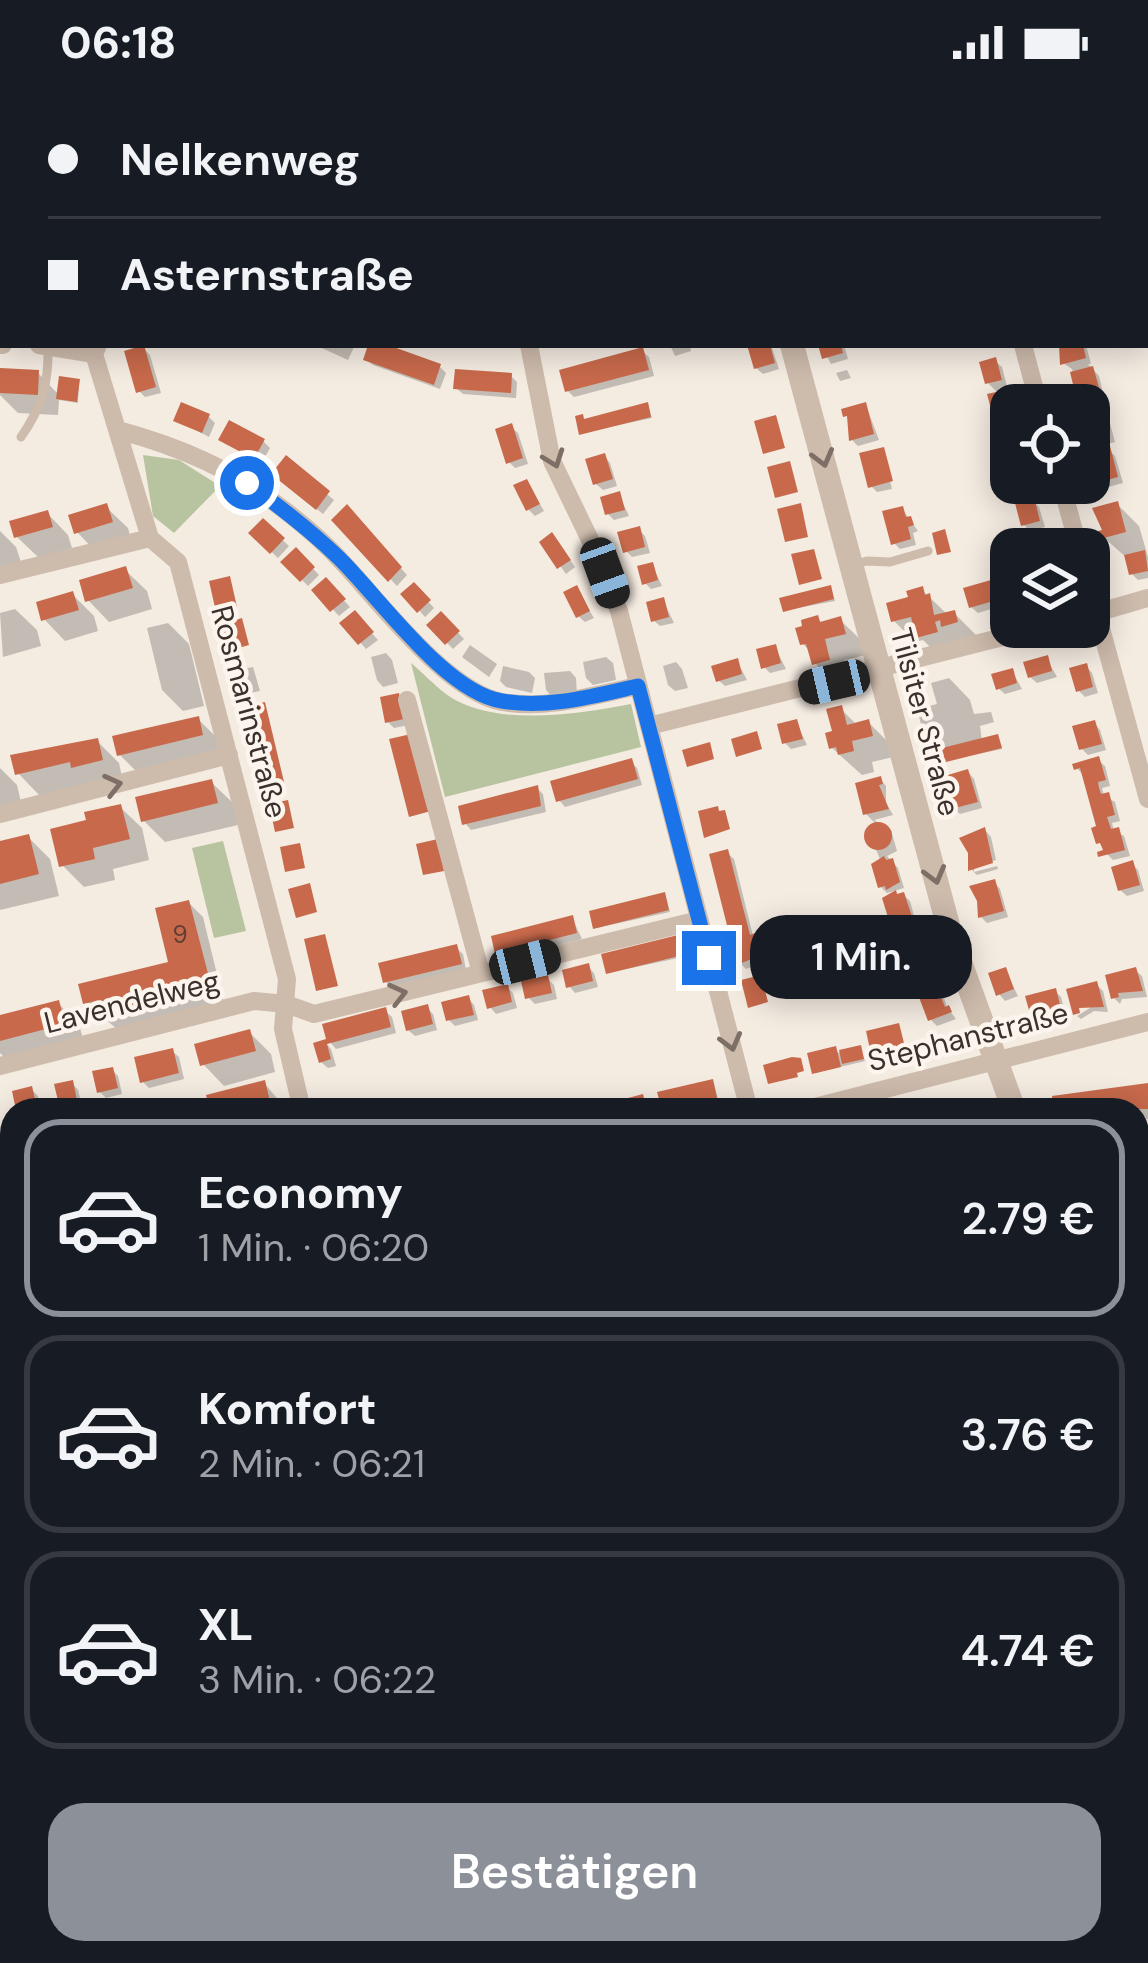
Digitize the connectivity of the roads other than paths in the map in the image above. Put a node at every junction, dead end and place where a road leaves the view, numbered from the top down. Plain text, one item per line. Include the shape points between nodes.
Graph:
1 (48, 348) edge
2 (530, 348) edge
3 (793, 348) edge
4 (1024, 348) edge
5 (96, 350) edge
6 (1033, 384) edge
7 (118, 430) junction
8 (21, 437) dead end
9 (150, 538) junction
10 (928, 550) dead end
11 (852, 566) junction
12 (0, 575) edge
13 (1148, 598) edge
14 (1110, 609) edge
15 (990, 641) edge
16 (1103, 648) edge
17 (880, 671) junction
18 (638, 686) junction
19 (407, 700) dead end
20 (649, 726) junction
21 (229, 755) junction
22 (1148, 799) edge
23 (0, 814) edge
24 (699, 920) junction
25 (481, 973) junction
26 (286, 1004) junction
27 (1148, 1022) edge
28 (996, 1062) junction
29 (0, 1066) edge
30 (299, 1098) edge
31 (746, 1098) edge
32 (850, 1098) edge
33 (1010, 1098) edge

1 - 8 lane via 46,390
2 -> 18 street via 552,461 605,573
3 -> 11 street, Tilsiter Straße
4 - 6 street
5 - 7 street, Rosmarinstraße
7 - 9 street, Rosmarinstraße
7 - 18 street via 226,468 284,509 451,676 499,701 565,702
9 - 12 street
9 - 21 street, Rosmarinstraße via 178,562
10 - 11 lane
11 - 17 street, Tilsiter Straße
13 - 14 street
15 - 17 street
16 - 22 street
17 - 20 street
17 -> 28 street, Tilsiter Straße via 952,940
18 - 20 street
19 - 25 street
20 - 24 street
23 -> 21 street
21 - 26 street, Rosmarinstraße
24 - 25 street, Lavendelweg
24 -> 31 street
26 -> 25 street, Lavendelweg via 314,1015
26 - 29 street, Lavendelweg via 254,1001
26 - 30 street, Rosmarinstraße via 283,1029
27 - 28 street, Stephanstraße
28 - 32 street, Stephanstraße
28 - 33 street, Tilsiter Straße

